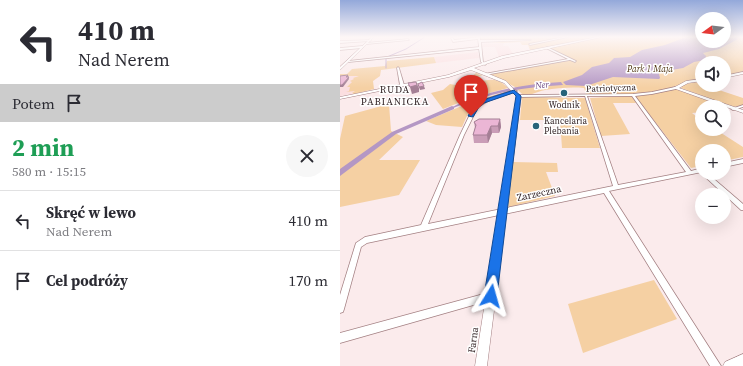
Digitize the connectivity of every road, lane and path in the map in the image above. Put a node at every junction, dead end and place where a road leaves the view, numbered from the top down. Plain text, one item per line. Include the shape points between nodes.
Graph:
1 (355, 54) edge
2 (419, 54) edge
3 (481, 54) edge
4 (520, 54) edge
5 (522, 54) edge
6 (560, 54) edge
7 (571, 59) junction
8 (349, 61) junction
9 (575, 61) dead end
10 (485, 64) junction
11 (398, 68) dead end
12 (340, 69) edge
13 (474, 69) junction
14 (743, 73) edge
15 (485, 74) junction
16 (731, 76) edge
17 (695, 81) edge
18 (402, 85) junction
19 (675, 88) junction
20 (515, 91) junction
21 (633, 95) junction
22 (586, 97) junction
23 (340, 99) edge
24 (743, 106) edge
25 (733, 108) junction
26 (743, 112) edge
27 (743, 161) edge
28 (731, 164) edge
29 (689, 172) junction
30 (695, 172) edge
31 (712, 180) edge
32 (616, 188) junction
33 (605, 190) junction
34 (743, 208) edge
35 (503, 211) junction
36 (424, 227) junction
37 (491, 296) junction
38 (340, 309) edge
39 (340, 338) edge
40 (743, 360) edge
41 (481, 366) edge
42 (716, 366) edge
43 (729, 366) edge

1 - 8 street
2 - 8 street
3 - 10 street via 482,62
4 - 10 street
5 - 13 street
6 - 7 street
7 - 9 street
7 - 15 street
8 - 12 street
10 - 13 street
11 - 18 street
13 - 15 street
13 - 18 street
13 - 23 street via 450,78
14 - 16 street
15 - 20 street via 503,81
17 - 19 street, Patriotyczna
18 - 23 street
19 - 21 street, Patriotyczna
19 - 25 street
20 - 22 street, Patriotyczna
20 - 35 street, Farna
20 - 36 street, Patriotyczna via 476,106
21 - 22 street, Patriotyczna
21 - 29 street
22 - 32 street
24 - 25 street
25 - 26 street
27 - 28 street
29 - 30 street, Zarzeczna
29 - 32 street, Zarzeczna
31 - 34 street
32 - 33 street, Zarzeczna
33 - 35 street, Zarzeczna
33 - 42 street
35 - 36 street, Zarzeczna
35 - 37 street, Farna
36 - 38 street, Zarzeczna via 365,240 358,245
37 - 39 street
37 - 41 street, Farna
40 - 43 street

